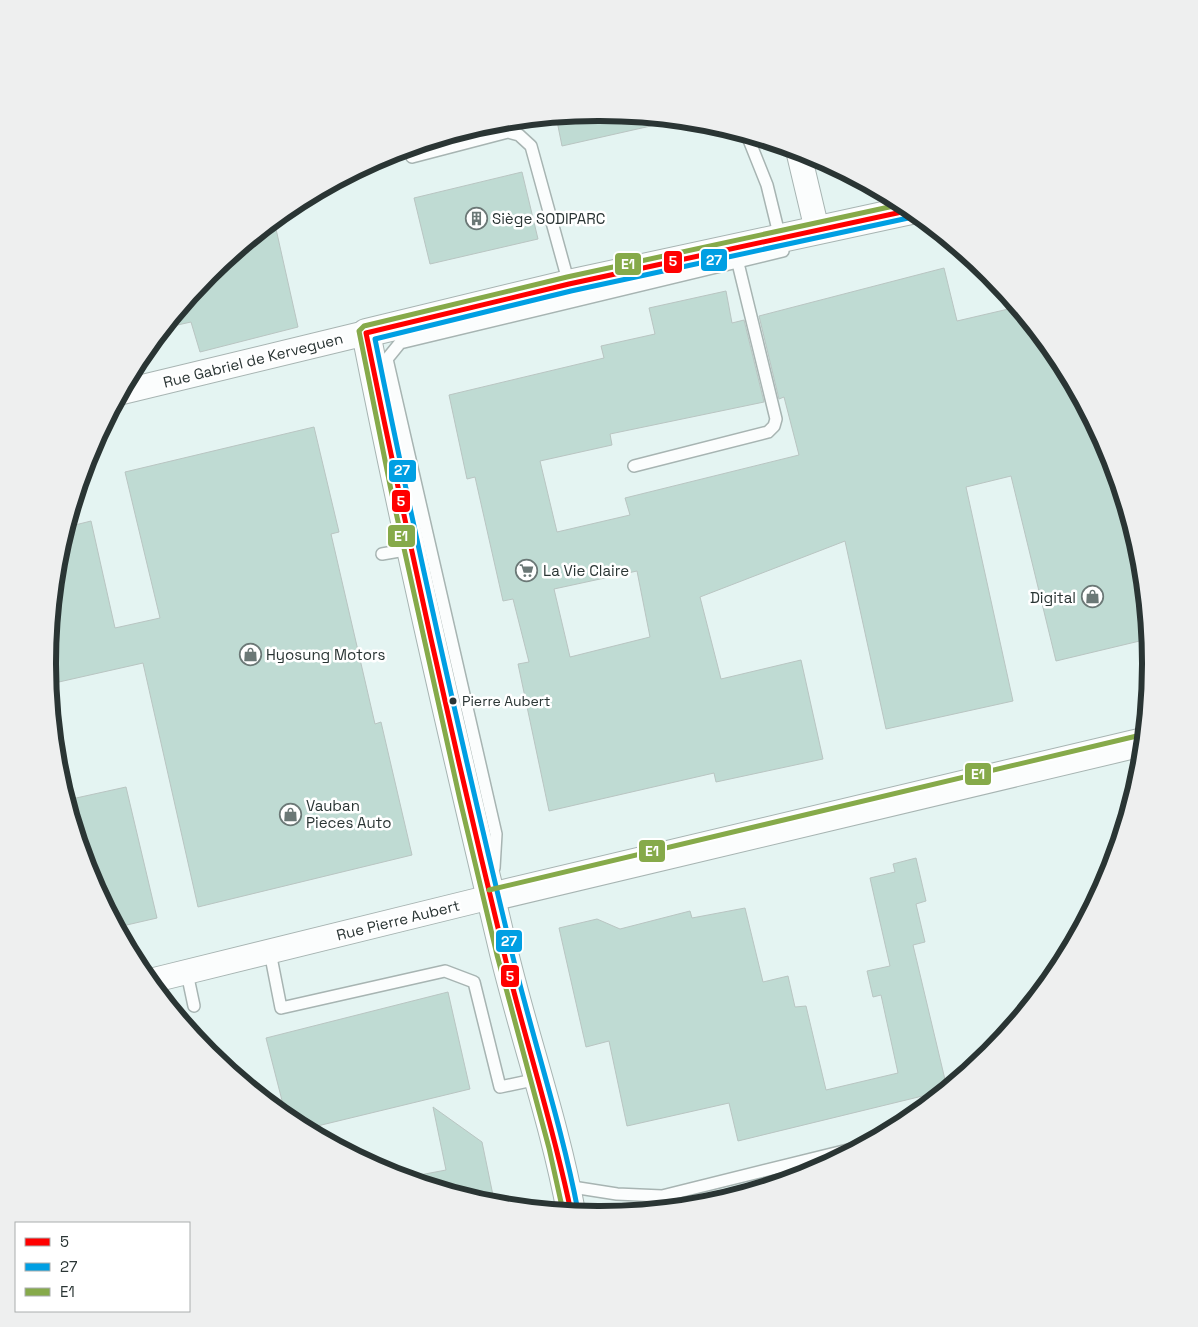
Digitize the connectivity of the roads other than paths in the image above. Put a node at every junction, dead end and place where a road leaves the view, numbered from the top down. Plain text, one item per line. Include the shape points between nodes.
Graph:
1 (750, 143) edge
2 (412, 157) dead end
3 (800, 160) edge
4 (901, 212) edge
5 (912, 220) edge
6 (817, 230) junction
7 (780, 238) junction
8 (736, 256) junction
9 (569, 284) junction
10 (366, 333) junction
11 (130, 390) edge
12 (634, 466) dead end
13 (411, 549) junction
14 (382, 554) dead end
15 (1135, 744) edge
16 (491, 897) junction
17 (270, 952) junction
18 (187, 972) junction
19 (158, 980) edge
20 (194, 1006) dead end
21 (540, 1079) junction
22 (829, 1155) edge
23 (566, 1186) junction
24 (570, 1205) edge

1 - 7 lane via 767,185
2 - 9 lane via 508,132 519,135 531,146
3 - 6 street
4 - 6 street, Rue Gabriel de Kerveguen
5 - 8 lane
6 - 7 street, Rue Gabriel de Kerveguen
7 - 8 street, Rue Gabriel de Kerveguen
8 - 9 street, Rue Gabriel de Kerveguen
8 - 12 lane via 776,419 774,426 768,432
8 - 16 lane via 400,343 387,359 496,834
9 - 10 street, Rue Gabriel de Kerveguen
10 - 11 street, Rue Gabriel de Kerveguen
10 - 13 street
13 - 14 lane
13 - 16 street
15 - 16 street, Rue Pierre Aubert
16 - 17 street, Rue Pierre Aubert
16 - 21 street
17 - 18 street, Rue Pierre Aubert
17 - 21 lane via 281,1008 444,971 474,982 500,1087
18 - 19 street, Rue Pierre Aubert
18 - 20 lane
21 - 23 street
22 - 23 lane via 662,1196 617,1194
23 - 24 street

